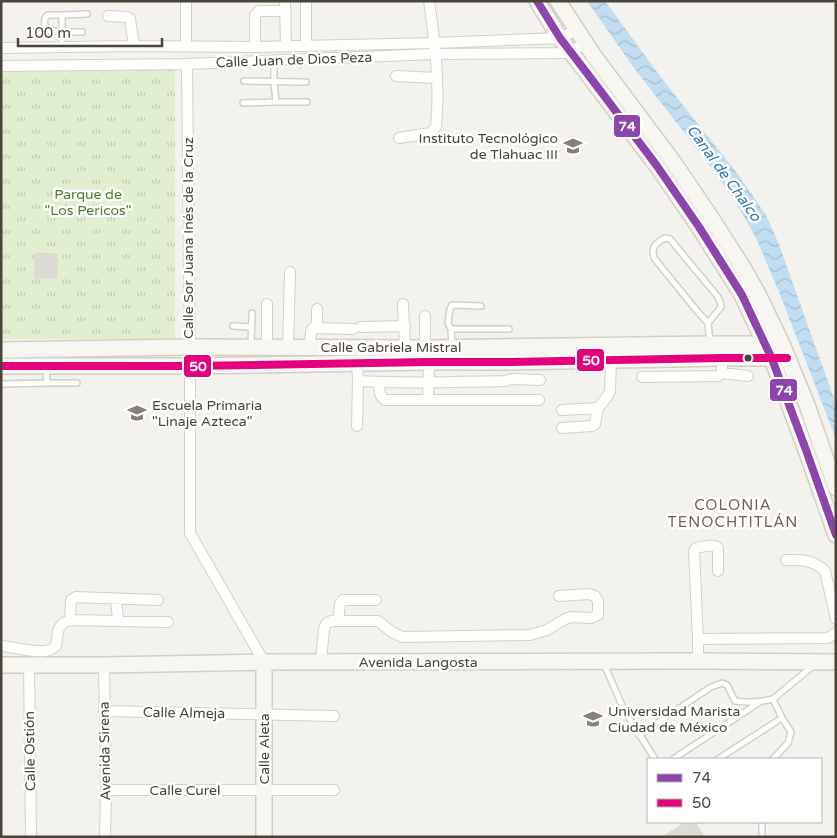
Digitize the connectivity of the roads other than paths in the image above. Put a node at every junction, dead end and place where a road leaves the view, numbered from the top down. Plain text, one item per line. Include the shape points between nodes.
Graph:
1 (186, 1) edge
2 (306, 1) edge
3 (429, 1) edge
4 (537, 1) edge
5 (558, 1) edge
6 (286, 6) edge
7 (87, 14) dead end
8 (62, 15) junction
9 (108, 16) dead end
10 (576, 30) junction
11 (62, 32) junction
12 (82, 32) dead end
13 (560, 38) junction
14 (435, 43) junction
15 (585, 43) junction
16 (134, 46) junction
17 (186, 46) junction
18 (306, 46) junction
19 (255, 47) junction
20 (286, 47) junction
21 (1, 48) edge
22 (62, 48) junction
23 (571, 52) junction
24 (435, 54) junction
25 (274, 61) junction
26 (187, 64) junction
27 (1, 66) edge
28 (396, 76) dead end
29 (437, 78) junction
30 (244, 81) dead end
31 (274, 82) junction
32 (306, 82) dead end
33 (276, 102) junction
34 (307, 102) dead end
35 (243, 103) dead end
36 (399, 138) dead end
37 (290, 272) dead end
38 (267, 304) dead end
39 (403, 304) dead end
40 (481, 306) dead end
41 (317, 309) dead end
42 (252, 312) dead end
43 (425, 316) dead end
44 (708, 323) junction
45 (233, 326) dead end
46 (405, 326) junction
47 (251, 327) junction
48 (318, 328) junction
49 (452, 329) junction
50 (509, 329) dead end
51 (710, 344) junction
52 (766, 344) junction
53 (189, 347) junction
54 (267, 347) junction
55 (288, 347) junction
56 (452, 347) junction
57 (509, 347) junction
58 (251, 348) junction
59 (310, 348) junction
60 (405, 348) junction
61 (1, 350) edge
62 (780, 354) junction
63 (427, 355) junction
64 (611, 361) junction
65 (510, 362) junction
66 (357, 363) junction
67 (1, 366) edge
68 (46, 366) junction
69 (190, 366) junction
70 (722, 366) junction
71 (748, 376) dead end
72 (642, 377) dead end
73 (508, 380) junction
74 (540, 380) dead end
75 (358, 381) junction
76 (379, 382) junction
77 (429, 382) junction
78 (47, 383) junction
79 (77, 383) dead end
80 (1, 384) edge
81 (428, 400) junction
82 (506, 400) junction
83 (539, 400) dead end
84 (598, 408) junction
85 (562, 410) dead end
86 (357, 426) dead end
87 (562, 428) dead end
88 (836, 488) edge
89 (836, 535) edge
90 (786, 560) dead end
91 (718, 571) dead end
92 (559, 596) dead end
93 (116, 599) junction
94 (158, 600) dead end
95 (376, 600) dead end
96 (836, 619) edge
97 (70, 620) junction
98 (118, 620) junction
99 (338, 621) junction
100 (168, 622) dead end
101 (836, 632) edge
102 (698, 639) junction
103 (1, 646) edge
104 (698, 660) junction
105 (603, 661) junction
106 (264, 662) junction
107 (322, 662) junction
108 (818, 662) junction
109 (836, 662) edge
110 (1, 665) edge
111 (29, 665) junction
112 (104, 665) junction
113 (773, 699) junction
114 (760, 702) junction
115 (104, 711) junction
116 (264, 715) junction
117 (334, 716) dead end
118 (782, 718) junction
119 (640, 735) junction
120 (654, 758) edge
121 (675, 758) edge
122 (720, 758) edge
123 (774, 758) edge
124 (106, 790) junction
125 (264, 790) junction
126 (334, 790) dead end
127 (762, 823) edge
128 (32, 837) edge
129 (105, 837) edge
130 (264, 837) edge
131 (762, 837) edge

1 - 17 street
2 - 18 street
3 - 14 street
4 - 13 street
5 - 10 street
6 - 19 street via 259,11 255,15
6 - 20 street
7 - 8 lane
8 - 11 lane
8 - 11 lane via 48,14 44,18 47,30
9 - 16 street via 130,20
10 - 13 street, Calle Juan de Dios Peza
10 - 15 street
11 - 12 lane
11 - 22 lane
13 - 14 street, Calle Juan de Dios Peza
13 - 23 street
14 - 18 street, Calle Juan de Dios Peza
14 - 24 street
15 - 23 street
15 - 62 street via 674,163 742,266 758,294
16 - 17 street, Calle Juan de Dios Peza
16 - 22 street, Calle Juan de Dios Peza
17 - 19 street, Calle Juan de Dios Peza
18 - 20 street, Calle Juan de Dios Peza
19 - 20 street, Calle Juan de Dios Peza
21 - 22 street, Calle Juan de Dios Peza
23 - 24 street, Calle Juan de Dios Peza
23 - 52 street via 699,227 742,295
24 - 25 street, Calle Juan de Dios Peza
24 - 29 street
25 - 26 street, Calle Juan de Dios Peza
25 - 31 lane
26 - 27 street, Calle Juan de Dios Peza
26 - 53 street, Calle Sor Juana Inés de la Cruz
28 - 29 street
29 - 36 street via 436,127 430,133
30 - 31 lane
31 - 32 lane
31 - 33 lane
33 - 34 lane
33 - 35 lane
37 - 55 street
38 - 54 street
39 - 46 street
40 - 49 lane via 452,305 448,323
41 - 48 street
42 - 47 lane
43 - 63 street
44 - 44 lane via 654,258 652,250 656,243 670,239 718,297 721,307
44 - 51 lane
45 - 47 lane
46 - 48 street
46 - 60 street
47 - 58 lane
48 - 59 street via 311,331
49 - 50 lane
49 - 56 lane
51 - 52 street, Calle Gabriela Mistral
51 - 57 street, Calle Gabriela Mistral
52 - 62 street
53 - 58 street, Calle Gabriela Mistral
53 - 61 street, Calle Gabriela Mistral
53 - 69 street, Calle Sor Juana Inés de la Cruz
54 - 55 street, Calle Gabriela Mistral
54 - 58 street, Calle Gabriela Mistral
55 - 59 street, Calle Gabriela Mistral
56 - 57 street, Calle Gabriela Mistral
56 - 63 street, Calle Gabriela Mistral
57 - 65 street
59 - 60 street, Calle Gabriela Mistral
60 - 63 street, Calle Gabriela Mistral
62 - 70 street, Calle Gabriela Mistral
62 - 88 street via 807,405
62 - 89 street via 806,450
63 - 65 street, Calle Gabriela Mistral
63 - 66 street, Calle Gabriela Mistral
63 - 77 street
64 - 65 street, Calle Gabriela Mistral
64 - 70 street, Calle Gabriela Mistral
64 - 84 street via 610,391
65 - 73 street
66 - 69 street, Calle Gabriela Mistral
66 - 75 street
67 - 68 street, Calle Gabriela Mistral
68 - 69 street, Calle Gabriela Mistral
68 - 78 lane
69 - 106 street, Calle Sor Juana Inés de la Cruz via 190,533
70 - 71 street
70 - 72 street via 718,376
73 - 74 street
73 - 77 street
73 - 82 street
75 - 76 street
75 - 86 street
76 - 77 street
76 - 81 street via 381,397 385,400
77 - 81 street
78 - 79 lane
78 - 80 lane
81 - 82 street
82 - 83 street
84 - 85 street
84 - 87 street via 596,424
90 - 96 street via 809,561 825,571
91 - 102 street via 718,548 696,548
92 - 99 street via 595,596 598,615 564,619 547,630 530,635 402,637 378,621
93 - 94 street
93 - 97 street via 73,598
93 - 98 street
95 - 99 street via 343,600
97 - 98 street
97 - 103 street via 59,627 56,646 46,651
98 - 100 street
99 - 107 street via 331,621 324,629
101 - 102 street via 828,638
102 - 104 street
104 - 105 street, Avenida Langosta
104 - 108 street, Avenida Langosta
105 - 107 street, Avenida Langosta
105 - 119 lane via 624,710
106 - 107 street, Avenida Langosta
106 - 112 street, Avenida Langosta
106 - 116 street, Calle Aleta
108 - 109 street, Avenida Langosta
108 - 113 lane
110 - 111 street, Avenida Langosta
111 - 112 street, Avenida Langosta
111 - 128 street, Calle Ostión
112 - 115 street, Avenida Sirena
113 - 114 lane
113 - 118 lane
114 - 119 lane via 735,701 722,683 711,687
114 - 121 lane
115 - 116 street, Calle Almeja
115 - 124 street, Avenida Sirena
116 - 117 street, Calle Almeja
116 - 125 street, Calle Aleta
118 - 122 lane
118 - 123 lane via 791,732 788,743
119 - 120 lane
124 - 125 street, Calle Curel
124 - 129 street, Avenida Sirena
125 - 126 street, Calle Curel
125 - 130 street, Calle Aleta
127 - 131 lane

